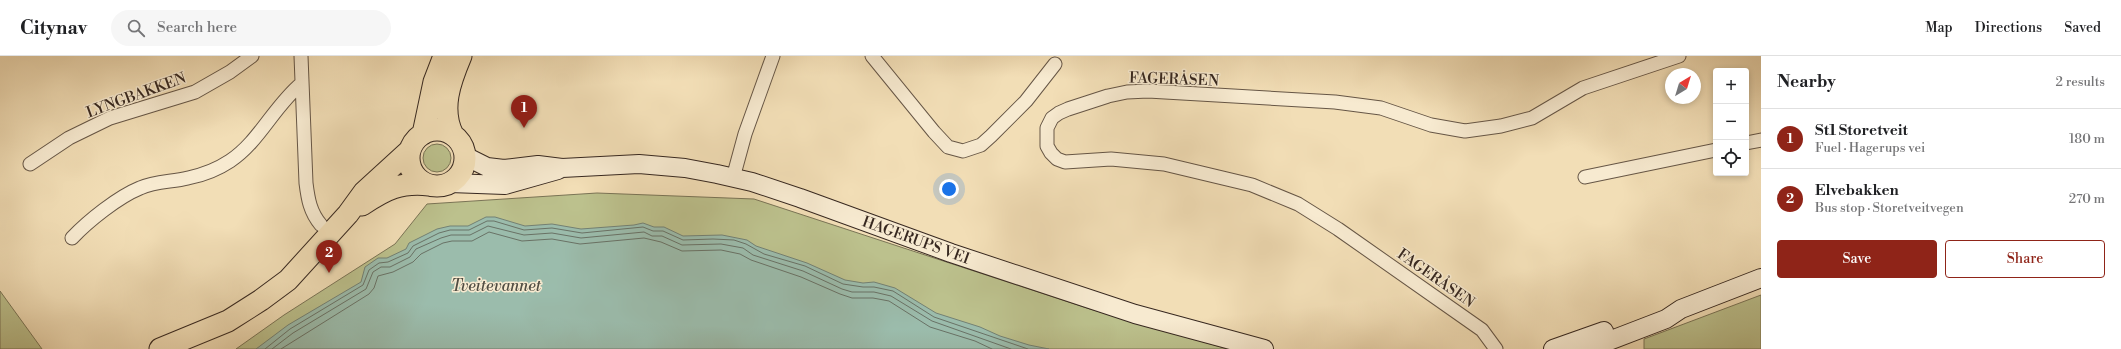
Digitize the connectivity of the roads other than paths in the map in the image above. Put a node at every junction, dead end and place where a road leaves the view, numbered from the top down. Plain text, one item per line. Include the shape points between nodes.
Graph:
1 (252, 56) edge
2 (301, 56) edge
3 (444, 56) edge
4 (461, 56) edge
5 (773, 56) edge
6 (872, 56) edge
7 (1679, 56) edge
8 (1055, 64) dead end
9 (302, 83) junction
10 (423, 134) junction
11 (454, 135) junction
12 (1761, 140) edge
13 (1749, 143) edge
14 (410, 150) junction
15 (1713, 151) edge
16 (465, 156) junction
17 (30, 164) dead end
18 (562, 168) junction
19 (1585, 177) dead end
20 (733, 178) junction
21 (450, 182) junction
22 (429, 185) junction
23 (348, 214) junction
24 (321, 225) dead end
25 (72, 238) dead end
26 (1761, 278) edge
27 (1681, 309) junction
28 (160, 349) edge
29 (1264, 349) edge
30 (1496, 349) edge
31 (1553, 349) edge
32 (1588, 349) edge

1 - 17 street, LYNGBAKKEN via 195,92 110,118 69,138
2 - 9 street
3 - 10 main road via 434,82
4 - 11 main road via 450,81 446,106 448,125
5 - 20 street via 745,134
6 - 8 street via 943,142 948,147 963,151 981,145 991,136 1026,101
7 - 30 street, FAGERÅSEN via 1583,88 1532,118 1465,131 1431,125 1381,108 1336,102 1148,91 1108,96 1068,109 1052,118 1047,128 1047,146 1057,159 1065,162 1111,159 1164,164 1252,185 1298,204 1482,330
9 - 24 street via 309,202 314,217
9 - 25 street via 273,113 246,149 229,162 210,172 140,187 120,199
10 - 11 main road via 439,130
10 - 14 main road via 415,140
11 - 16 main road via 460,141
12 - 13 street
14 - 22 main road via 409,159 415,175
14 - 23 main road via 364,192
15 - 19 street
16 - 18 main road, HAGERUPS VEI via 487,167 504,169 538,165
16 - 21 main road via 462,172
18 - 20 main road, HAGERUPS VEI via 639,164 685,168
18 - 21 main road, HAGERUPS VEI via 540,177 505,185
20 - 29 main road, HAGERUPS VEI via 800,198 951,253 1135,314
21 - 22 main road via 444,185
22 - 23 main road via 410,183 397,186
23 - 28 main road via 288,280 261,300 228,321
26 - 27 main road
27 - 31 main road via 1659,311
27 - 32 main road via 1666,319

